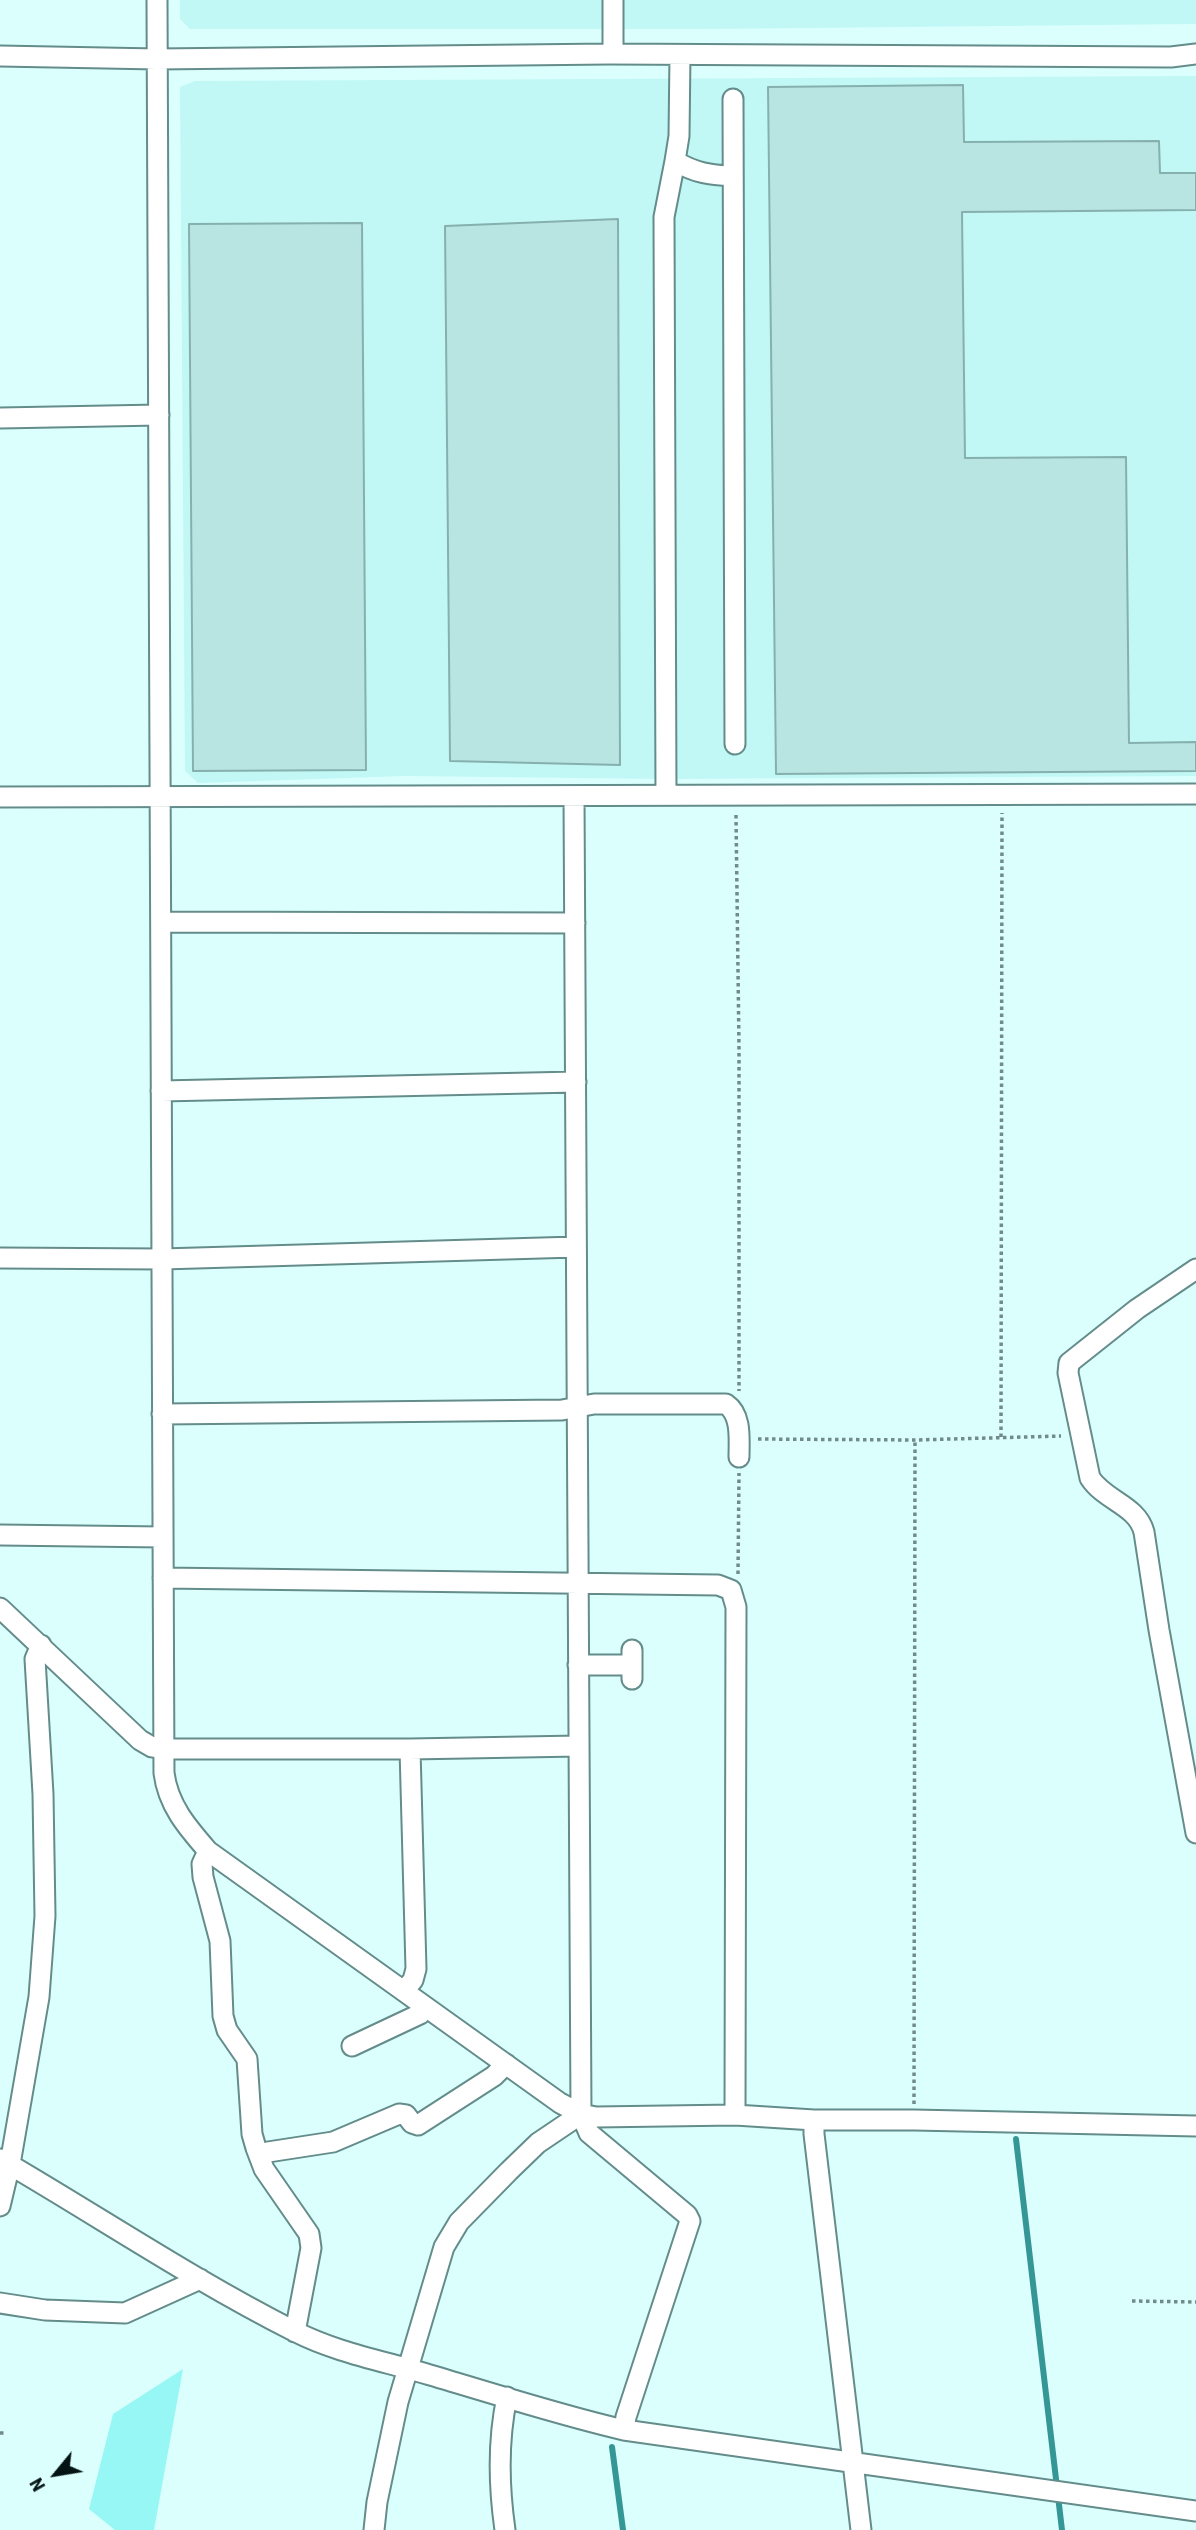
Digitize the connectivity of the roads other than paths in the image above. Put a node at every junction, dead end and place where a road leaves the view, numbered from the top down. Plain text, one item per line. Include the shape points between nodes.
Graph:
1 (157, 0) edge
2 (613, 0) edge
3 (613, 54) junction
4 (1196, 54) edge
5 (680, 55) junction
6 (0, 56) edge
7 (158, 59) junction
8 (733, 99) dead end
9 (675, 161) junction
10 (732, 176) junction
11 (159, 415) junction
12 (0, 418) edge
13 (735, 744) dead end
14 (1196, 794) edge
15 (666, 795) junction
16 (160, 796) junction
17 (574, 796) junction
18 (0, 797) edge
19 (161, 922) junction
20 (575, 923) junction
21 (576, 1082) junction
22 (161, 1091) junction
23 (576, 1247) junction
24 (0, 1258) edge
25 (162, 1259) junction
26 (1196, 1269) edge
27 (577, 1409) junction
28 (162, 1414) junction
29 (739, 1448) road end
30 (0, 1535) edge
31 (163, 1537) junction
32 (163, 1578) junction
33 (578, 1583) junction
34 (0, 1608) edge
35 (41, 1645) junction
36 (632, 1664) dead end
37 (578, 1665) junction
38 (579, 1746) junction
39 (164, 1749) junction
40 (410, 1749) junction
41 (1196, 1833) edge
42 (208, 1851) junction
43 (404, 1991) junction
44 (426, 2007) junction
45 (352, 2046) dead end
46 (506, 2064) junction
47 (581, 2114) junction
48 (735, 2115) junction
49 (814, 2120) junction
50 (1196, 2126) edge
51 (259, 2156) junction
52 (5, 2162) edge
53 (0, 2206) edge
54 (200, 2279) junction
55 (0, 2303) edge
56 (295, 2332) junction
57 (408, 2368) junction
58 (507, 2397) junction
59 (624, 2430) junction
60 (853, 2463) junction
61 (1196, 2511) edge
62 (374, 2530) edge
63 (505, 2530) edge
64 (861, 2530) edge

1 - 7 street
2 - 3 street
3 - 5 street
3 - 7 street
4 - 5 street
5 - 9 street
6 - 7 street
7 - 11 street
8 - 10 street
9 - 10 street via 705,175
9 - 15 street via 664,217
10 - 13 street
11 - 12 street
11 - 16 street
14 - 15 street
15 - 17 street
16 - 17 street
16 - 18 street
16 - 19 street
17 - 20 street
19 - 20 street
19 - 22 street
20 - 21 street
21 - 22 street
21 - 23 street
22 - 25 street
23 - 25 street
23 - 27 street
24 - 25 street
25 - 28 street
26 - 41 street via 1069,1363 1068,1373 1086,1465 1096,1487 1142,1522
27 - 28 street
27 - 29 street via 594,1404 726,1404 738,1423
27 - 33 street
28 - 31 street
30 - 31 street
31 - 32 street
32 - 33 street
32 - 39 street
33 - 37 street
33 - 48 street via 718,1585 731,1590 736,1607
34 - 35 street
35 - 39 street via 141,1740
35 - 52 street via 35,1659 45,1916 39,1997
36 - 37 street
37 - 38 street
38 - 40 street
38 - 47 street
39 - 40 street
39 - 42 street via 166,1792
40 - 43 street via 416,1969
42 - 43 street
42 - 51 street via 203,1877 220,1941 223,2017 247,2059 252,2134
43 - 44 street
44 - 45 street
44 - 46 street
46 - 47 street
46 - 51 street via 418,2125 399,2114 333,2142
47 - 48 street
47 - 57 street via 538,2143 452,2232 438,2263
47 - 59 street via 589,2133 690,2221
48 - 49 street
49 - 50 street
49 - 60 street
51 - 56 street via 309,2234 311,2249
52 - 53 street
52 - 54 street
54 - 55 street via 125,2314
54 - 56 street
56 - 57 street via 356,2357
57 - 58 street
57 - 62 street via 384,2465
58 - 59 street
58 - 63 street via 502,2440
59 - 60 street
60 - 61 street
60 - 64 street

